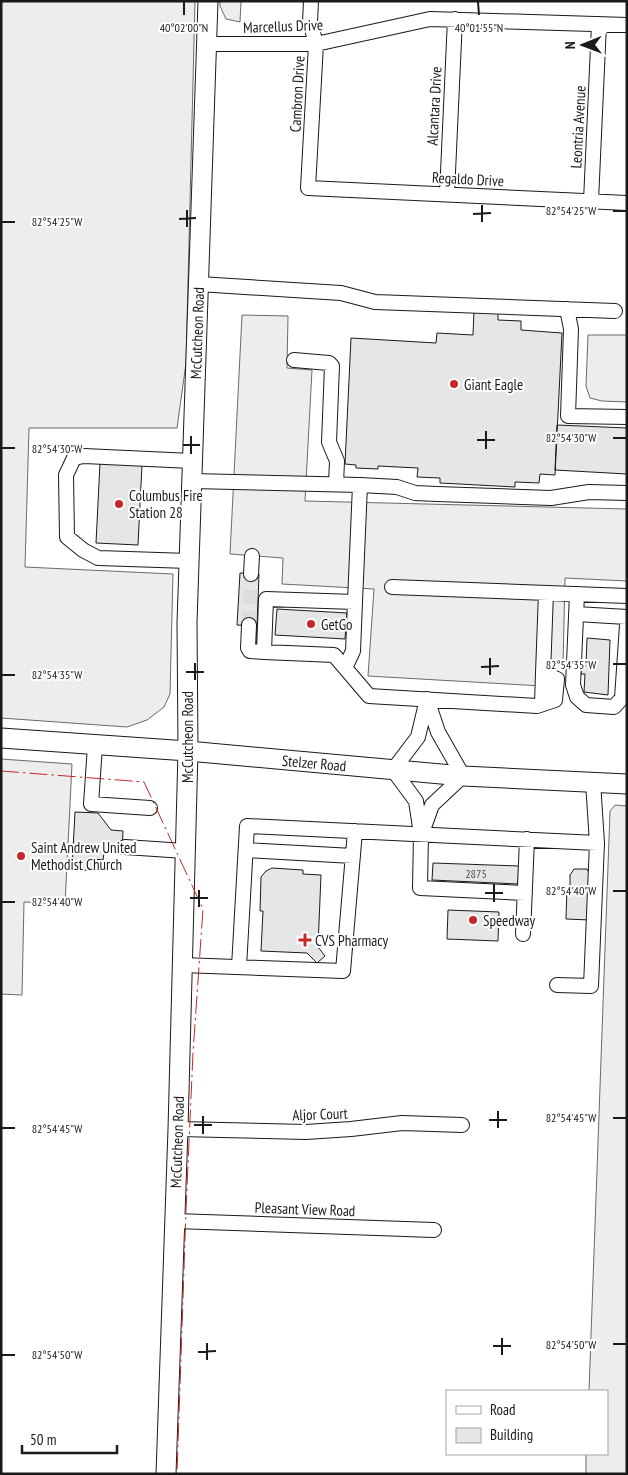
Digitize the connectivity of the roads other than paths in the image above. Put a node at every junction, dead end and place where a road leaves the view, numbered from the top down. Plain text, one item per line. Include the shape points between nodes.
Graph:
1 (208, 1) edge
2 (312, 1) edge
3 (455, 20) junction
4 (600, 24) junction
5 (627, 25) edge
6 (207, 44) junction
7 (316, 44) junction
8 (308, 188) joint
9 (447, 194) junction
10 (591, 201) junction
11 (627, 203) edge
12 (199, 284) junction
13 (567, 309) junction
14 (615, 311) dead end
15 (294, 360) dead end
16 (627, 417) edge
17 (192, 460) junction
18 (192, 481) junction
19 (336, 484) junction
20 (360, 485) junction
21 (627, 493) edge
22 (252, 556) dead end
23 (189, 561) junction
24 (251, 574) tunnel mouth
25 (392, 587) dead end
26 (546, 593) junction
27 (577, 594) junction
28 (627, 596) edge
29 (355, 602) junction
30 (576, 614) junction
31 (627, 617) edge
32 (249, 625) tunnel mouth
33 (627, 625) edge
34 (264, 652) junction
35 (345, 668) junction
36 (427, 699) junction
37 (1, 738) edge
38 (95, 746) junction
39 (188, 751) junction
40 (392, 770) junction
41 (463, 776) junction
42 (593, 782) junction
43 (627, 784) edge
44 (150, 808) dead end
45 (355, 831) junction
46 (422, 834) junction
47 (527, 839) junction
48 (597, 842) junction
49 (125, 847) dead end
50 (246, 850) junction
51 (185, 851) junction
52 (353, 856) junction
53 (525, 893) junction
54 (523, 934) dead end
55 (182, 965) junction
56 (239, 967) junction
57 (557, 985) dead end
58 (462, 1125) dead end
59 (178, 1129) junction
60 (175, 1221) junction
61 (434, 1230) dead end
62 (166, 1474) edge

1 - 6 main road, McCutcheon Road
2 - 7 street, Cambron Drive via 310,22
3 - 4 street, Marcellus Drive
3 - 7 street, Marcellus Drive via 430,19
3 - 9 street, Alcantara Drive
4 - 5 street, Marcellus Drive
4 - 10 street, Leontria Avenue
6 - 7 street, Marcellus Drive
6 - 12 main road, McCutcheon Road
7 - 8 street, Cambron Drive
8 - 9 street, Regaldo Drive
9 - 10 street, Regaldo Drive
10 - 11 street, Regaldo Drive
12 - 13 street via 341,294 375,302
12 - 17 main road, McCutcheon Road
13 - 14 street
13 - 16 street via 571,329 568,416
15 - 19 street via 332,366 329,442 338,461
17 - 18 main road, McCutcheon Road
17 - 23 street via 84,456 74,458 66,476 67,537 83,550 98,558
18 - 19 street
18 - 23 main road, McCutcheon Road
19 - 20 street
20 - 21 street via 397,487 415,493 551,498 588,492
20 - 29 street
22 - 24 street
23 - 39 main road, McCutcheon Road
25 - 26 street
26 - 27 street
26 - 36 street via 543,673 557,679 555,700 538,706
27 - 28 street
27 - 30 street
29 - 34 street via 266,599
29 - 35 street via 353,651
30 - 31 street
30 - 33 street via 573,685 577,697 586,706 614,707 622,698
32 - 34 street via 248,648
34 - 35 street via 334,655
35 - 36 street via 369,696
36 - 40 street via 418,737
36 - 41 street via 438,732
37 - 38 main road, Stelzer Road
38 - 39 main road, Stelzer Road
38 - 44 street via 91,804
39 - 40 main road, Stelzer Road
39 - 51 main road, McCutcheon Road
40 - 41 main road, Stelzer Road
40 - 46 street via 416,801
41 - 42 main road, Stelzer Road
41 - 46 street via 432,805
42 - 43 main road, Stelzer Road
42 - 48 street
45 - 46 street
45 - 50 street via 247,826
45 - 52 street
46 - 47 street
46 - 53 street via 420,888
47 - 48 street
47 - 53 street
48 - 57 street via 591,986
49 - 51 street
50 - 52 street
50 - 56 street
51 - 55 main road, McCutcheon Road
52 - 56 street via 343,971
53 - 54 street
55 - 56 street
55 - 59 main road, McCutcheon Road
58 - 59 street, Aljor Court via 402,1123 306,1132
59 - 60 main road, McCutcheon Road
60 - 61 street, Pleasant View Road
60 - 62 main road, McCutcheon Road

